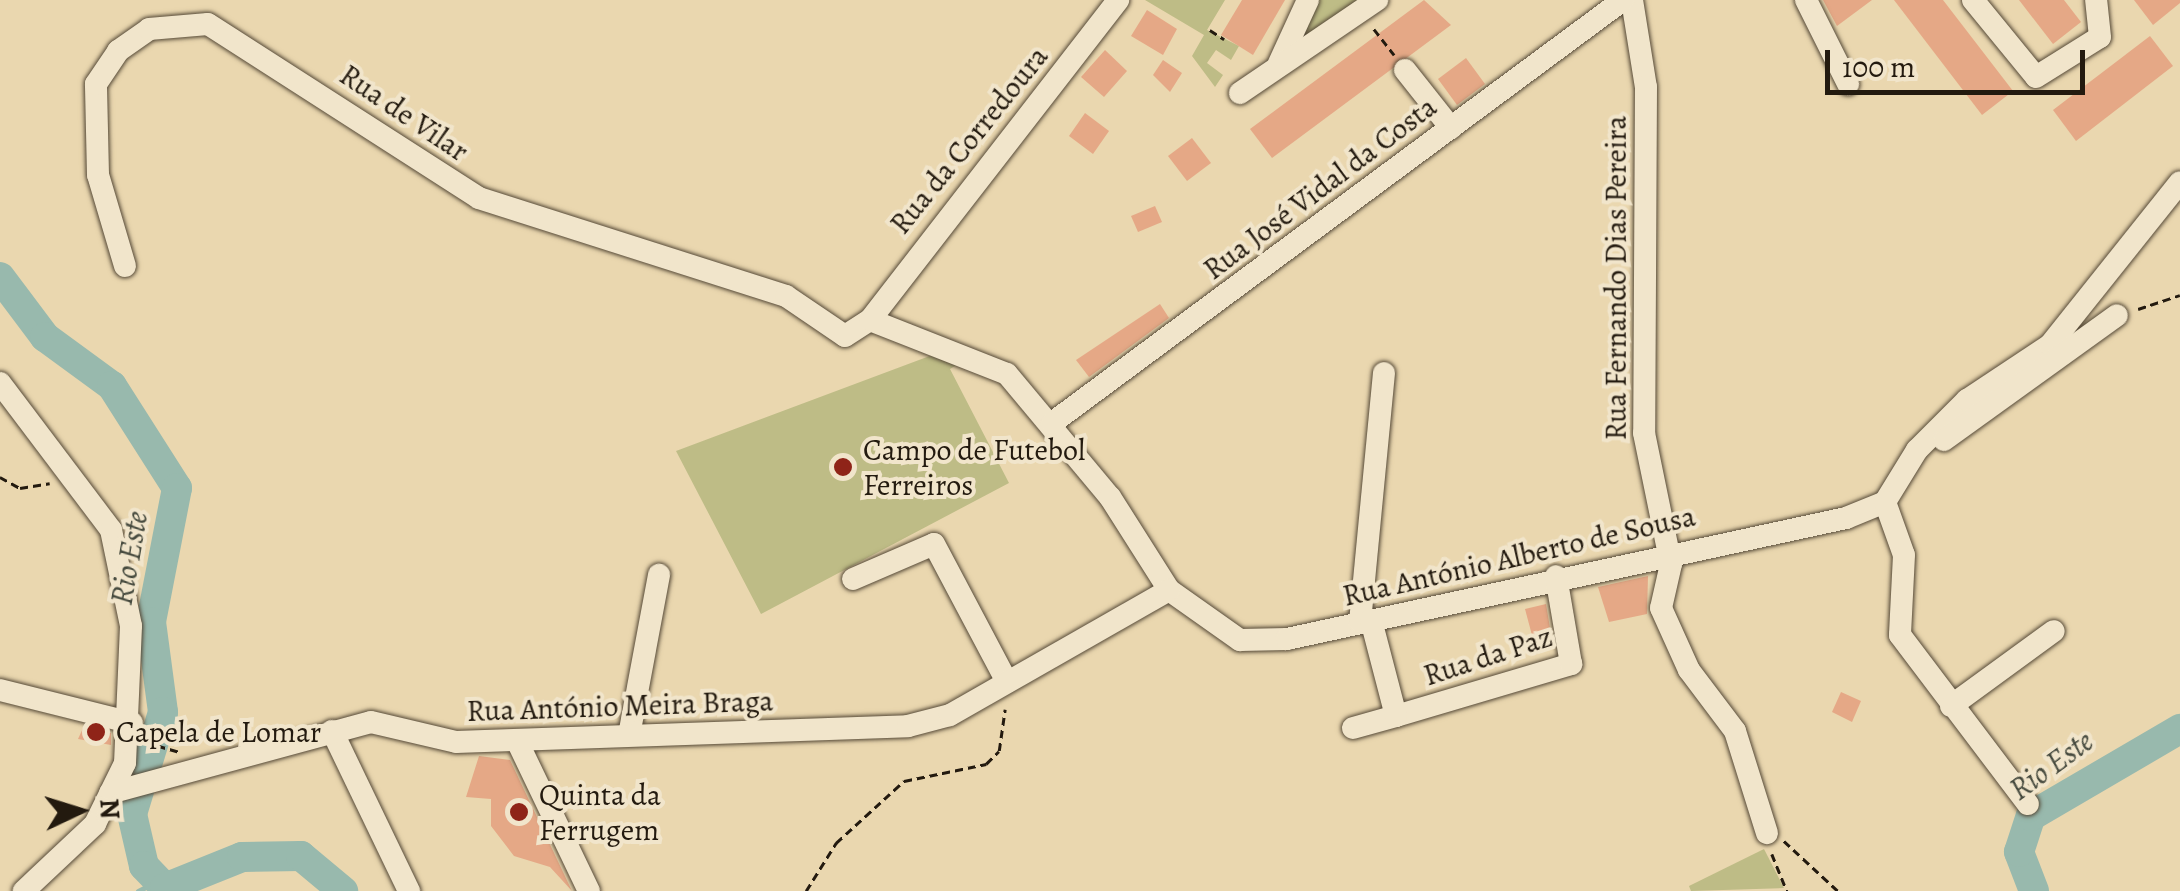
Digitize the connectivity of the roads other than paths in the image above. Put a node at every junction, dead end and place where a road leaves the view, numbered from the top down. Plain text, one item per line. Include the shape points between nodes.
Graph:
1 (1118, 0) edge
2 (1308, 0) edge
3 (1623, 0) edge
4 (1632, 0) edge
5 (1806, 0) edge
6 (1973, 0) edge
7 (2096, 0) edge
8 (1596, 7) edge
9 (1372, 10) edge
10 (1279, 63) junction
11 (1404, 68) road end
12 (1848, 84) dead end
13 (1240, 93) dead end
14 (1451, 128) junction
15 (2180, 182) edge
16 (126, 266) dead end
17 (2118, 315) road end
18 (870, 320) junction
19 (1384, 374) dead end
20 (0, 384) edge
21 (1052, 423) junction
22 (1926, 442) junction
23 (1884, 502) junction
24 (1669, 554) junction
25 (659, 575) dead end
26 (1556, 576) junction
27 (854, 579) dead end
28 (1173, 593) junction
29 (1366, 621) junction
30 (2054, 631) dead end
31 (1007, 682) junction
32 (0, 690) edge
33 (1951, 706) junction
34 (1396, 716) junction
35 (1353, 728) dead end
36 (630, 730) junction
37 (137, 732) junction
38 (332, 732) junction
39 (518, 742) junction
40 (115, 792) junction
41 (2028, 804) dead end
42 (1766, 829) road end
43 (24, 891) edge
44 (408, 891) edge
45 (589, 891) edge

1 - 18 street, Rua da Corredoura
2 - 10 street
3 - 8 street, Rua José Vidal da Costa
4 - 24 street, Rua Fernando Dias Pereira via 1646,87 1644,433
5 - 12 street
6 - 7 street via 2036,77 2100,37
8 - 14 street, Rua José Vidal da Costa
9 - 10 street via 1298,60
10 - 13 street
11 - 14 street
14 - 21 street, Rua José Vidal da Costa
15 - 22 street via 2050,345
16 - 18 street, Rua de Vilar via 98,175 96,84 149,29 208,24 479,198 748,292 786,296 845,336
17 - 22 street via 2028,387 1944,440
18 - 21 street via 981,358
19 - 29 street
20 - 37 street via 111,530 127,573
21 - 28 street
22 - 23 street
23 - 24 street, Rua António Alberto de Sousa
23 - 33 street via 1904,555 1900,635
24 - 26 street, Rua António Alberto de Sousa
24 - 42 street via 1661,608 1689,670 1736,731
25 - 36 street
26 - 29 street, Rua António Alberto de Sousa
26 - 34 street, Rua da Paz via 1570,664
27 - 31 street via 934,544
28 - 29 street, Rua António Alberto de Sousa via 1240,640
28 - 31 street, Rua António Meira Braga
29 - 34 street, Rua da Paz
30 - 33 street
31 - 36 street, Rua António Meira Braga via 908,726
32 - 37 street
33 - 41 street
34 - 35 street, Rua da Paz
36 - 39 street, Rua António Meira Braga
37 - 40 street
38 - 39 street, Rua António Meira Braga via 371,722 456,742
38 - 40 street, Rua António Meira Braga
38 - 44 street
39 - 45 street
40 - 43 street via 95,824

